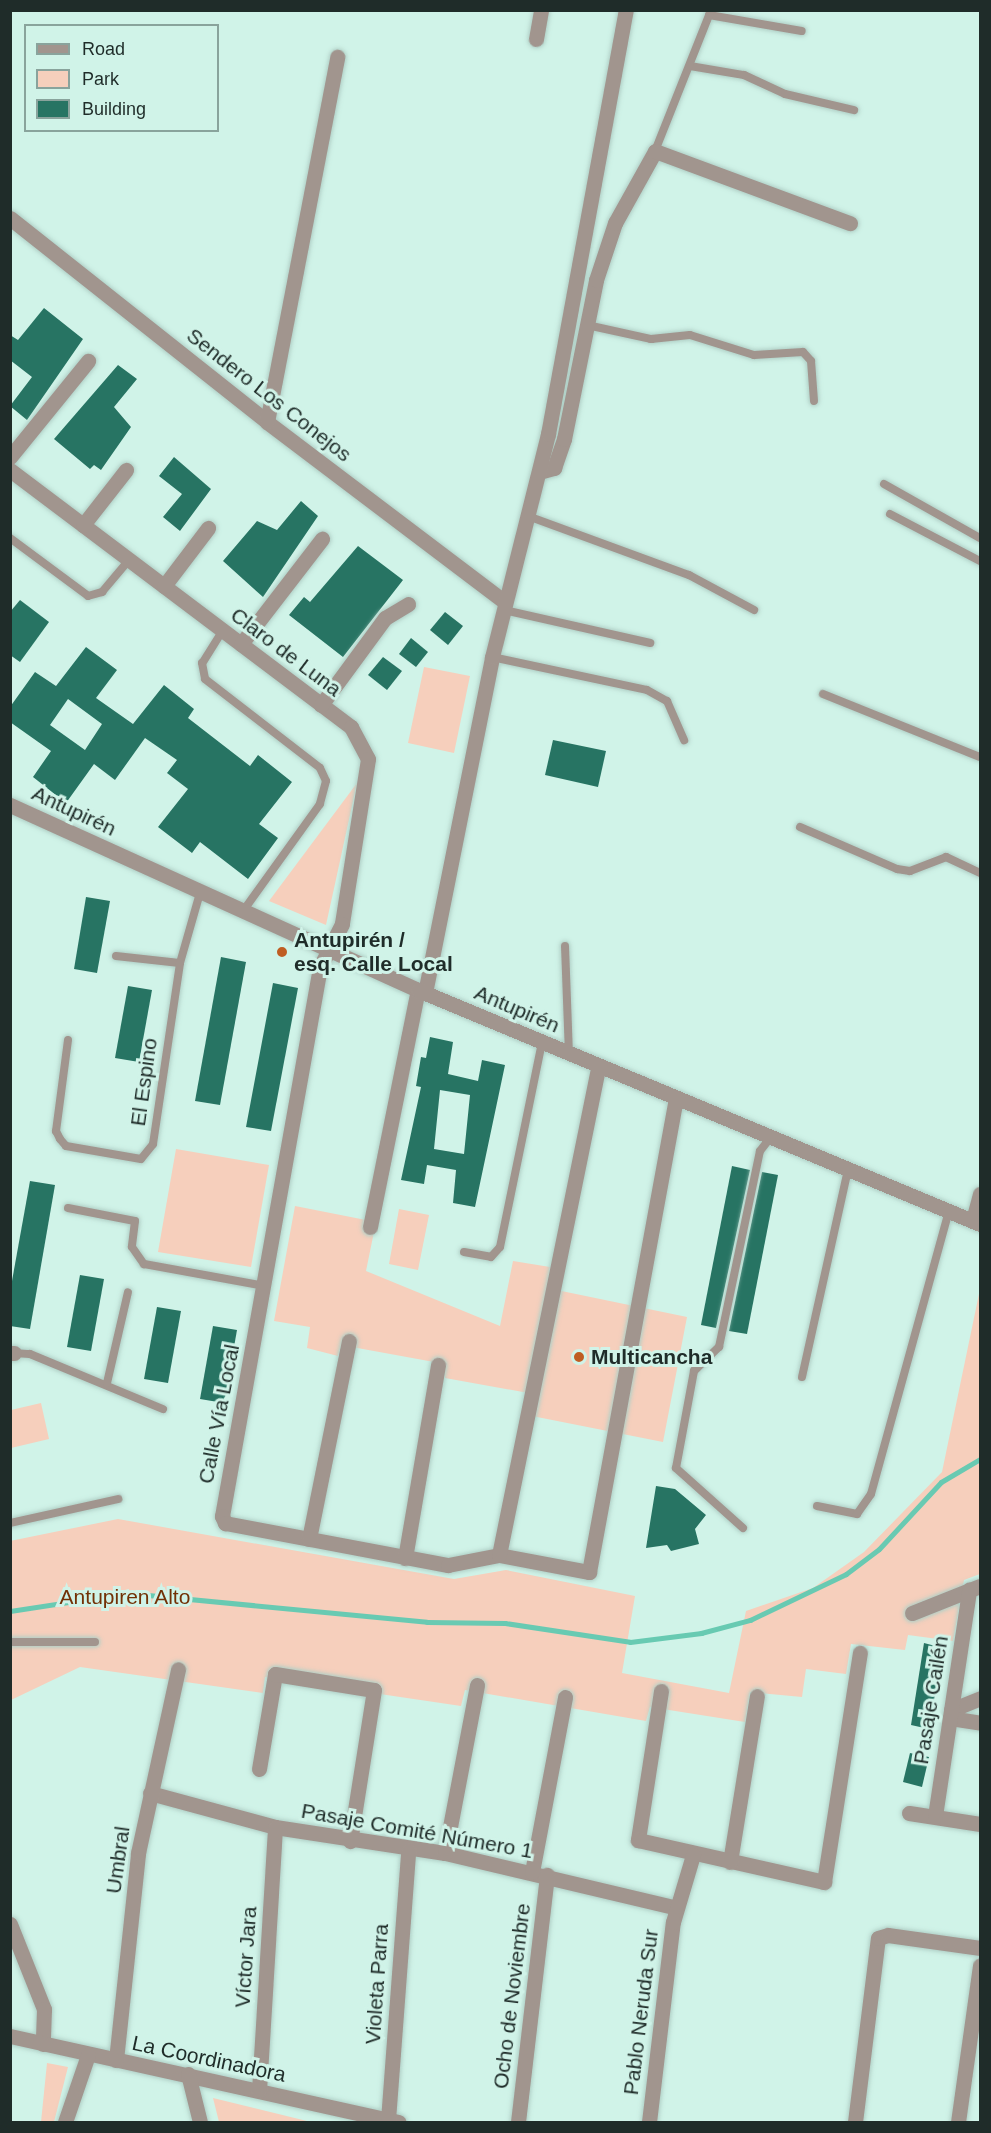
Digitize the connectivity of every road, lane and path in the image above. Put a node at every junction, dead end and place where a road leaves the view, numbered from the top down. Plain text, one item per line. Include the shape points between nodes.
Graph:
1 (541, 10) edge
2 (626, 10) edge
3 (710, 13) edge
4 (802, 31) dead end
5 (536, 39) dead end
6 (337, 57) dead end
7 (690, 66) junction
8 (854, 110) dead end
9 (655, 151) junction
10 (10, 219) edge
11 (850, 223) dead end
12 (587, 325) junction
13 (88, 361) dead end
14 (814, 400) dead end
15 (267, 422) junction
16 (10, 457) edge
17 (10, 470) edge
18 (126, 470) dead end
19 (539, 472) junction
20 (884, 484) dead end
21 (890, 514) dead end
22 (524, 515) junction
23 (83, 525) junction
24 (208, 528) dead end
25 (10, 538) edge
26 (981, 538) edge
27 (322, 539) dead end
28 (129, 560) junction
29 (981, 561) edge
30 (164, 586) junction
31 (408, 604) dead end
32 (504, 605) junction
33 (754, 610) dead end
34 (223, 630) junction
35 (650, 643) dead end
36 (241, 644) junction
37 (492, 657) junction
38 (823, 694) dead end
39 (321, 705) junction
40 (684, 740) dead end
41 (981, 757) edge
42 (10, 805) edge
43 (800, 826) dead end
44 (981, 873) edge
45 (200, 893) junction
46 (243, 911) junction
47 (565, 946) dead end
48 (328, 949) junction
49 (116, 956) dead end
50 (180, 963) junction
51 (421, 992) junction
52 (68, 1040) dead end
53 (542, 1042) junction
54 (568, 1054) junction
55 (598, 1067) junction
56 (676, 1098) junction
57 (771, 1137) junction
58 (848, 1169) junction
59 (981, 1194) edge
60 (68, 1208) dead end
61 (949, 1211) junction
62 (977, 1222) edge
63 (370, 1227) dead end
64 (464, 1252) dead end
65 (264, 1286) junction
66 (128, 1292) dead end
67 (349, 1341) dead end
68 (12, 1353) edge
69 (438, 1365) dead end
70 (802, 1377) dead end
71 (107, 1383) junction
72 (164, 1409) dead end
73 (118, 1499) dead end
74 (817, 1506) dead end
75 (10, 1523) edge
76 (742, 1528) dead end
77 (309, 1539) junction
78 (499, 1555) junction
79 (405, 1558) junction
80 (975, 1588) edge
81 (912, 1613) dead end
82 (10, 1642) edge
83 (95, 1642) dead end
84 (860, 1653) dead end
85 (178, 1669) dead end
86 (477, 1685) dead end
87 (661, 1691) dead end
88 (757, 1696) dead end
89 (565, 1697) dead end
90 (981, 1698) edge
91 (950, 1714) junction
92 (981, 1723) edge
93 (259, 1769) dead end
94 (150, 1792) junction
95 (909, 1813) dead end
96 (935, 1816) junction
97 (981, 1824) edge
98 (275, 1827) junction
99 (350, 1840) junction
100 (408, 1851) junction
101 (446, 1853) junction
102 (693, 1855) junction
103 (730, 1862) junction
104 (540, 1874) junction
105 (676, 1908) junction
106 (10, 1924) edge
107 (981, 1948) edge
108 (981, 1966) edge
109 (10, 2036) edge
110 (43, 2044) junction
111 (88, 2055) junction
112 (116, 2060) junction
113 (188, 2074) junction
114 (259, 2090) junction
115 (350, 2117) edge
116 (394, 2121) edge
117 (65, 2122) edge
118 (200, 2122) edge
119 (518, 2122) edge
120 (649, 2122) edge
121 (855, 2122) edge
122 (958, 2122) edge

1 - 5 street
2 - 19 street
3 - 4 lane
3 - 7 lane
6 - 15 street
7 - 8 lane via 744,75 785,94
7 - 9 lane
9 - 11 street
9 - 12 street via 615,223
10 - 15 street, Sendero Los Conejos
12 - 14 lane via 651,339 690,336 754,355 803,352 811,361
12 - 19 street via 564,439 554,468
13 - 16 street
15 - 32 street, Sendero Los Conejos
17 - 23 street, Claro de Luna
18 - 23 street
19 - 22 street
20 - 26 lane
21 - 29 lane
22 - 32 street
22 - 33 lane via 689,575
23 - 28 street, Claro de Luna
24 - 30 street
25 - 28 lane via 87,596 102,592
27 - 36 street
28 - 30 street, Claro de Luna
30 - 34 street, Claro de Luna
31 - 39 street via 385,618
32 - 35 lane
32 - 37 street
34 - 36 street, Claro de Luna
34 - 46 lane via 202,663 205,679 320,768 326,782 320,804
36 - 39 street, Claro de Luna
37 - 40 lane via 647,690 667,701
37 - 51 street
38 - 41 lane
39 - 48 street, Claro de Luna via 357,734 369,769 342,924
42 - 45 street, Antupirén
43 - 44 lane via 897,869 910,871 946,857
45 - 46 street, Antupirén
45 - 50 lane, El Espino
46 - 48 street, Antupirén
47 - 54 lane
48 - 51 street, Antupirén
48 - 65 street, Calle Vía Local via 320,967
49 - 50 lane
50 - 52 lane, El Espino via 153,1144 141,1159 66,1146 60,1139 56,1131
51 - 53 street, Antupirén
51 - 63 street
53 - 54 street, Antupirén
53 - 64 lane via 500,1247 485,1258
54 - 55 street, Antupirén
55 - 56 street, Antupirén
55 - 78 street
56 - 57 street, Antupirén
56 - 78 street, Calle Vía Local via 589,1572
57 - 58 street, Antupirén
57 - 76 lane via 760,1151 719,1347 694,1371 676,1468
58 - 61 street, Antupirén
58 - 70 lane
59 - 62 street
60 - 65 lane via 135,1221 134,1254 144,1264
61 - 62 street, Antupirén
61 - 74 lane via 871,1494 857,1514
65 - 77 street, Calle Vía Local via 222,1516 225,1523
66 - 71 lane
67 - 77 street
68 - 71 lane
69 - 79 street
71 - 72 lane
73 - 75 lane
77 - 79 street, Calle Vía Local
78 - 79 street, Calle Vía Local via 448,1565
80 - 81 street
80 - 91 street, Pasaje Cailén
82 - 83 lane
84 - 103 street via 824,1882
85 - 94 street, Umbral
86 - 101 street
87 - 102 street via 638,1840
88 - 103 street
89 - 104 street, Ocho de Noviembre
90 - 91 street
91 - 92 street
91 - 96 street, Pasaje Cailén
93 - 99 street via 275,1674 374,1690
94 - 98 street, Pasaje Comité Número 1
94 - 112 street, Umbral
95 - 96 street
96 - 97 street
98 - 99 street, Pasaje Comité Número 1
98 - 114 street, Víctor Jara
99 - 100 street, Pasaje Comité Número 1
100 - 101 street, Pasaje Comité Número 1
100 - 116 street, Violeta Parra
101 - 104 street, Pasaje Comité Número 1
102 - 103 street
102 - 105 street, Pablo Neruda Sur
104 - 105 street, Pasaje Comité Número 1
104 - 119 street, Ocho de Noviembre
105 - 120 street, Pablo Neruda Sur
106 - 110 street via 44,2009
107 - 121 street via 888,1935 878,1938
108 - 122 street
109 - 110 street, La Coordinadora
110 - 111 street, La Coordinadora
111 - 112 street, La Coordinadora
111 - 117 street
112 - 113 street, La Coordinadora
113 - 114 street, La Coordinadora
113 - 118 street
114 - 115 street, La Coordinadora
115 - 116 street, La Coordinadora

